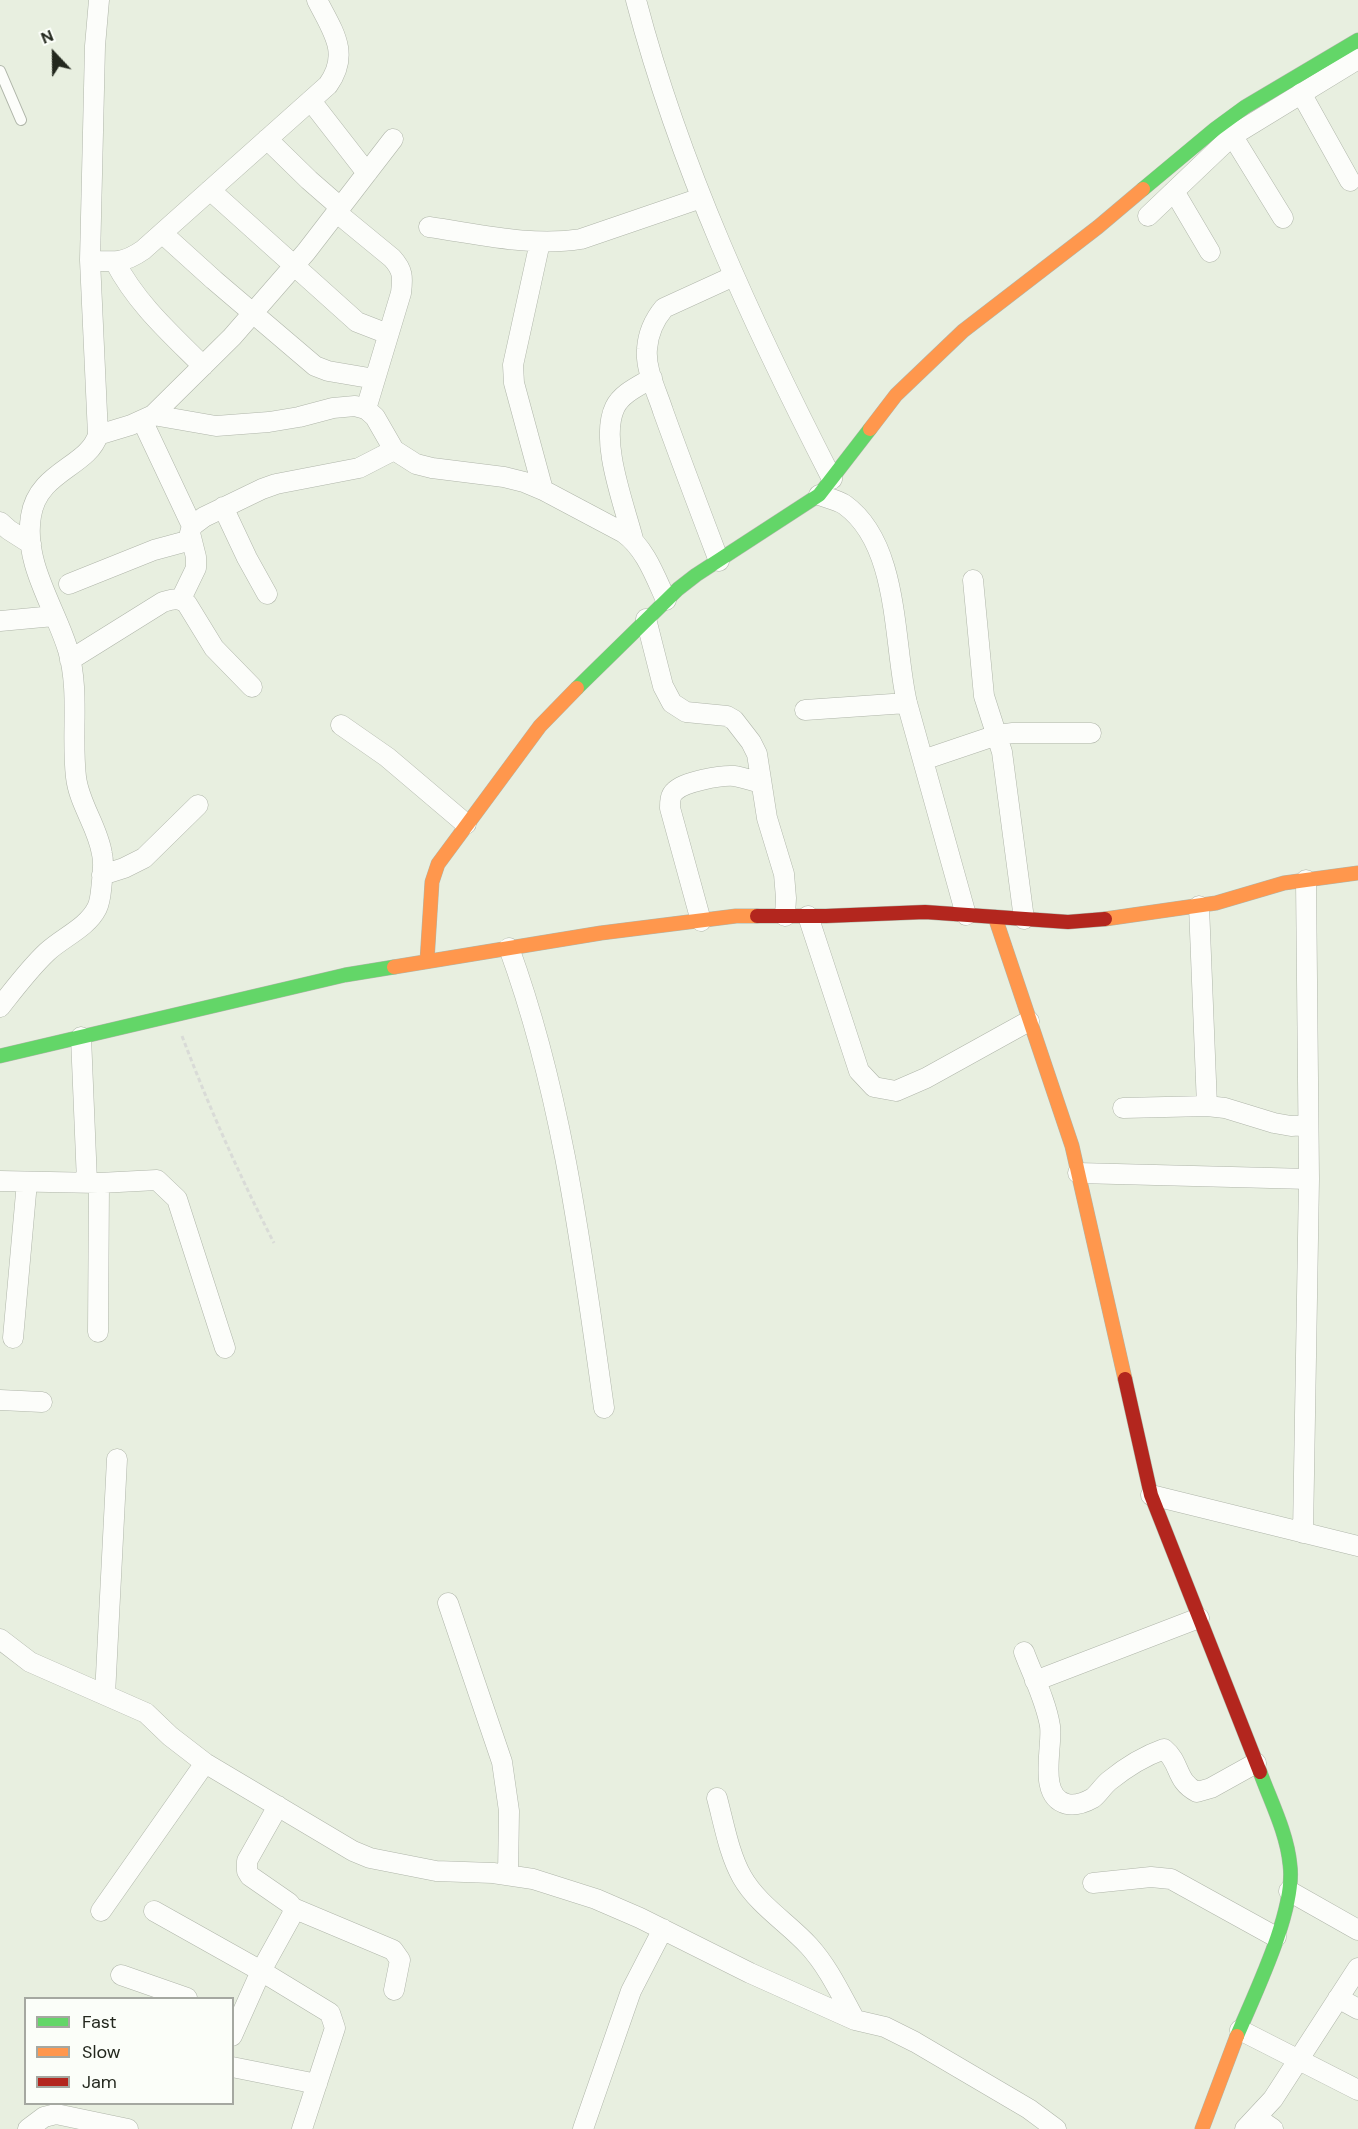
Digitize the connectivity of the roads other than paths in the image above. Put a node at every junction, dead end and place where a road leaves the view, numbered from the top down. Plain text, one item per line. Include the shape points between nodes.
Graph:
1 (99, 0) edge
2 (317, 0) edge
3 (636, 0) edge
4 (1358, 40) edge
5 (1358, 59) edge
6 (0, 71) edge
7 (1301, 93) junction
8 (311, 101) junction
9 (21, 120) dead end
10 (1228, 129) junction
11 (267, 139) junction
12 (393, 139) dead end
13 (367, 173) junction
14 (1350, 182) dead end
15 (210, 190) junction
16 (1174, 191) junction
17 (701, 198) junction
18 (338, 209) junction
19 (1148, 216) dead end
20 (1283, 218) dead end
21 (429, 226) dead end
22 (162, 233) junction
23 (540, 242) junction
24 (1210, 252) dead end
25 (90, 260) junction
26 (115, 262) junction
27 (294, 265) junction
28 (734, 276) junction
29 (253, 313) junction
30 (388, 334) junction
31 (203, 366) junction
32 (375, 378) junction
33 (652, 378) junction
34 (366, 409) junction
35 (147, 418) junction
36 (98, 435) junction
37 (394, 450) junction
38 (832, 479) junction
39 (543, 490) junction
40 (819, 495) junction
41 (223, 507) junction
42 (0, 522) edge
43 (192, 533) junction
44 (633, 539) junction
45 (31, 544) junction
46 (719, 561) junction
47 (974, 580) dead end
48 (69, 584) dead end
49 (267, 594) dead end
50 (181, 599) junction
51 (666, 600) junction
52 (54, 616) junction
53 (646, 619) junction
54 (0, 621) edge
55 (70, 660) junction
56 (252, 687) dead end
57 (907, 703) junction
58 (805, 710) dead end
59 (341, 725) dead end
60 (1091, 733) dead end
61 (997, 735) junction
62 (923, 760) junction
63 (761, 783) junction
64 (198, 805) dead end
65 (466, 824) junction
66 (1358, 873) edge
67 (102, 874) junction
68 (1306, 880) junction
69 (1199, 906) junction
70 (966, 915) junction
71 (784, 916) junction
72 (808, 916) junction
73 (994, 917) junction
74 (1024, 919) junction
75 (701, 921) junction
76 (509, 948) junction
77 (427, 961) junction
78 (0, 1007) edge
79 (1029, 1021) junction
80 (81, 1037) junction
81 (0, 1056) edge
82 (1207, 1106) junction
83 (1123, 1108) dead end
84 (1308, 1125) junction
85 (1078, 1173) junction
86 (1309, 1179) junction
87 (0, 1181) edge
88 (27, 1182) junction
89 (93, 1183) junction
90 (98, 1332) dead end
91 (13, 1338) dead end
92 (225, 1348) dead end
93 (0, 1400) edge
94 (42, 1402) dead end
95 (604, 1408) dead end
96 (117, 1459) dead end
97 (1151, 1495) junction
98 (1303, 1533) junction
99 (1358, 1546) edge
100 (448, 1603) dead end
101 (1199, 1618) junction
102 (0, 1639) edge
103 (1024, 1652) dead end
104 (1035, 1681) junction
105 (105, 1695) junction
106 (205, 1763) junction
107 (1256, 1763) junction
108 (717, 1798) dead end
109 (278, 1806) junction
110 (508, 1875) junction
111 (1093, 1884) dead end
112 (1289, 1891) junction
113 (293, 1908) junction
114 (101, 1911) dead end
115 (153, 1911) dead end
116 (663, 1929) junction
117 (1358, 1930) edge
118 (1276, 1937) junction
119 (1358, 1968) edge
120 (261, 1971) junction
121 (121, 1975) dead end
122 (394, 1990) dead end
123 (184, 1997) edge
124 (1338, 1998) junction
125 (1358, 2009) edge
126 (236, 2016) edge
127 (855, 2020) junction
128 (1240, 2030) junction
129 (1299, 2058) junction
130 (234, 2067) edge
131 (317, 2084) junction
132 (1358, 2090) edge
133 (1251, 2123) edge
134 (28, 2129) edge
135 (128, 2129) edge
136 (302, 2129) edge
137 (583, 2129) edge
138 (1056, 2129) edge
139 (1202, 2129) edge
140 (1273, 2129) edge

1 - 25 street
2 - 8 street via 334,32 339,62 332,79
3 - 17 street via 650,54
4 - 10 street via 1245,107
5 - 7 street
6 - 9 lane
7 - 10 street
7 - 14 street
8 - 11 street
8 - 13 street
10 - 16 street
10 - 20 street
10 - 38 street via 956,338 896,395
11 - 15 street
11 - 18 street
12 - 13 street
13 - 18 street
15 - 22 street
15 - 27 street
16 - 19 street
16 - 24 street
17 - 23 street via 581,238
17 - 28 street
18 - 27 street
18 - 30 street via 400,267 401,293
21 - 23 street
22 - 26 street via 129,260
22 - 29 street
23 - 39 street via 513,365 514,383
25 - 26 street
25 - 36 street
26 - 31 street via 155,319
27 - 29 street
27 - 30 street via 357,322
28 - 33 street via 664,308 651,328 646,350
28 - 38 street
29 - 31 street
29 - 32 street via 315,366
30 - 32 street
31 - 35 street
32 - 34 street
33 - 44 street via 623,396 610,424 612,459
33 - 46 street
34 - 35 street via 345,406 269,422 216,426
34 - 37 street
35 - 36 street
35 - 43 street
36 - 45 street via 94,445 49,480 38,495 31,516
37 - 39 street via 416,464 504,477
37 - 41 street via 359,468 276,484
38 - 40 street
39 - 44 street
40 - 46 street
40 - 57 street via 844,503 867,529 881,554
41 - 43 street
41 - 49 street
42 - 45 street
43 - 48 street
43 - 50 street via 196,568
44 - 51 street
45 - 52 street
46 - 51 street
47 - 61 street via 984,696
50 - 55 street via 163,602
50 - 56 street via 214,648
51 - 53 street
52 - 54 street
52 - 55 street
53 - 63 street via 663,686 672,703 686,712 734,720 752,742
53 - 65 street via 540,726
55 - 67 street via 76,779 102,854
57 - 58 street
57 - 62 street
59 - 65 street via 387,757
60 - 61 street
61 - 62 street
61 - 74 street via 1012,813
62 - 70 street
63 - 71 street via 784,874
63 - 75 street via 720,776 688,784 674,791 670,800
64 - 67 street via 144,858
65 - 77 street via 438,864 432,882
66 - 68 street
67 - 78 street via 98,906 88,921 41,958
68 - 69 street
68 - 84 street
69 - 74 street via 1100,920
69 - 82 street
70 - 72 street via 925,912
70 - 73 street
71 - 72 street
71 - 75 street
72 - 79 street via 859,1071 874,1087 896,1091
73 - 74 street
73 - 79 street
75 - 76 street
76 - 77 street
76 - 95 street via 535,1026 559,1121
77 - 80 street via 345,975
79 - 85 street
80 - 81 street
80 - 89 street
82 - 83 street
82 - 84 street via 1274,1123
84 - 86 street
85 - 86 street
85 - 97 street
86 - 98 street
87 - 88 street
88 - 89 street
88 - 91 street
89 - 90 street
89 - 92 street via 157,1180 177,1199
93 - 94 street
96 - 105 street
97 - 98 street
97 - 101 street
98 - 99 street
100 - 110 street via 501,1762 509,1811
101 - 104 street
101 - 107 street
102 - 105 street via 30,1662
103 - 104 street
104 - 107 street via 1050,1725 1047,1772 1051,1790 1062,1803 1075,1806 1094,1797 1126,1769 1164,1749 1173,1756 1187,1787 1197,1792
105 - 106 street via 146,1713
106 - 109 street
106 - 114 street
107 - 112 street via 1286,1846 1291,1874
108 - 127 street via 742,1877 808,1945
109 - 110 street via 370,1858 436,1871
109 - 113 street via 246,1868 250,1876 290,1902
110 - 116 street via 596,1899
111 - 118 street via 1171,1879
112 - 117 street
112 - 118 street
113 - 120 street
113 - 122 street via 393,1950 400,1960
115 - 120 street
116 - 127 street
116 - 137 street via 631,1991
118 - 128 street
119 - 124 street
120 - 126 street
120 - 131 street via 330,2013 335,2028
121 - 123 street
124 - 125 street
124 - 129 street
127 - 138 street via 885,2027 915,2042
128 - 129 street
128 - 139 street
129 - 132 street
129 - 133 street
130 - 131 street
131 - 136 street
133 - 140 street
134 - 135 street via 44,2117 56,2114

